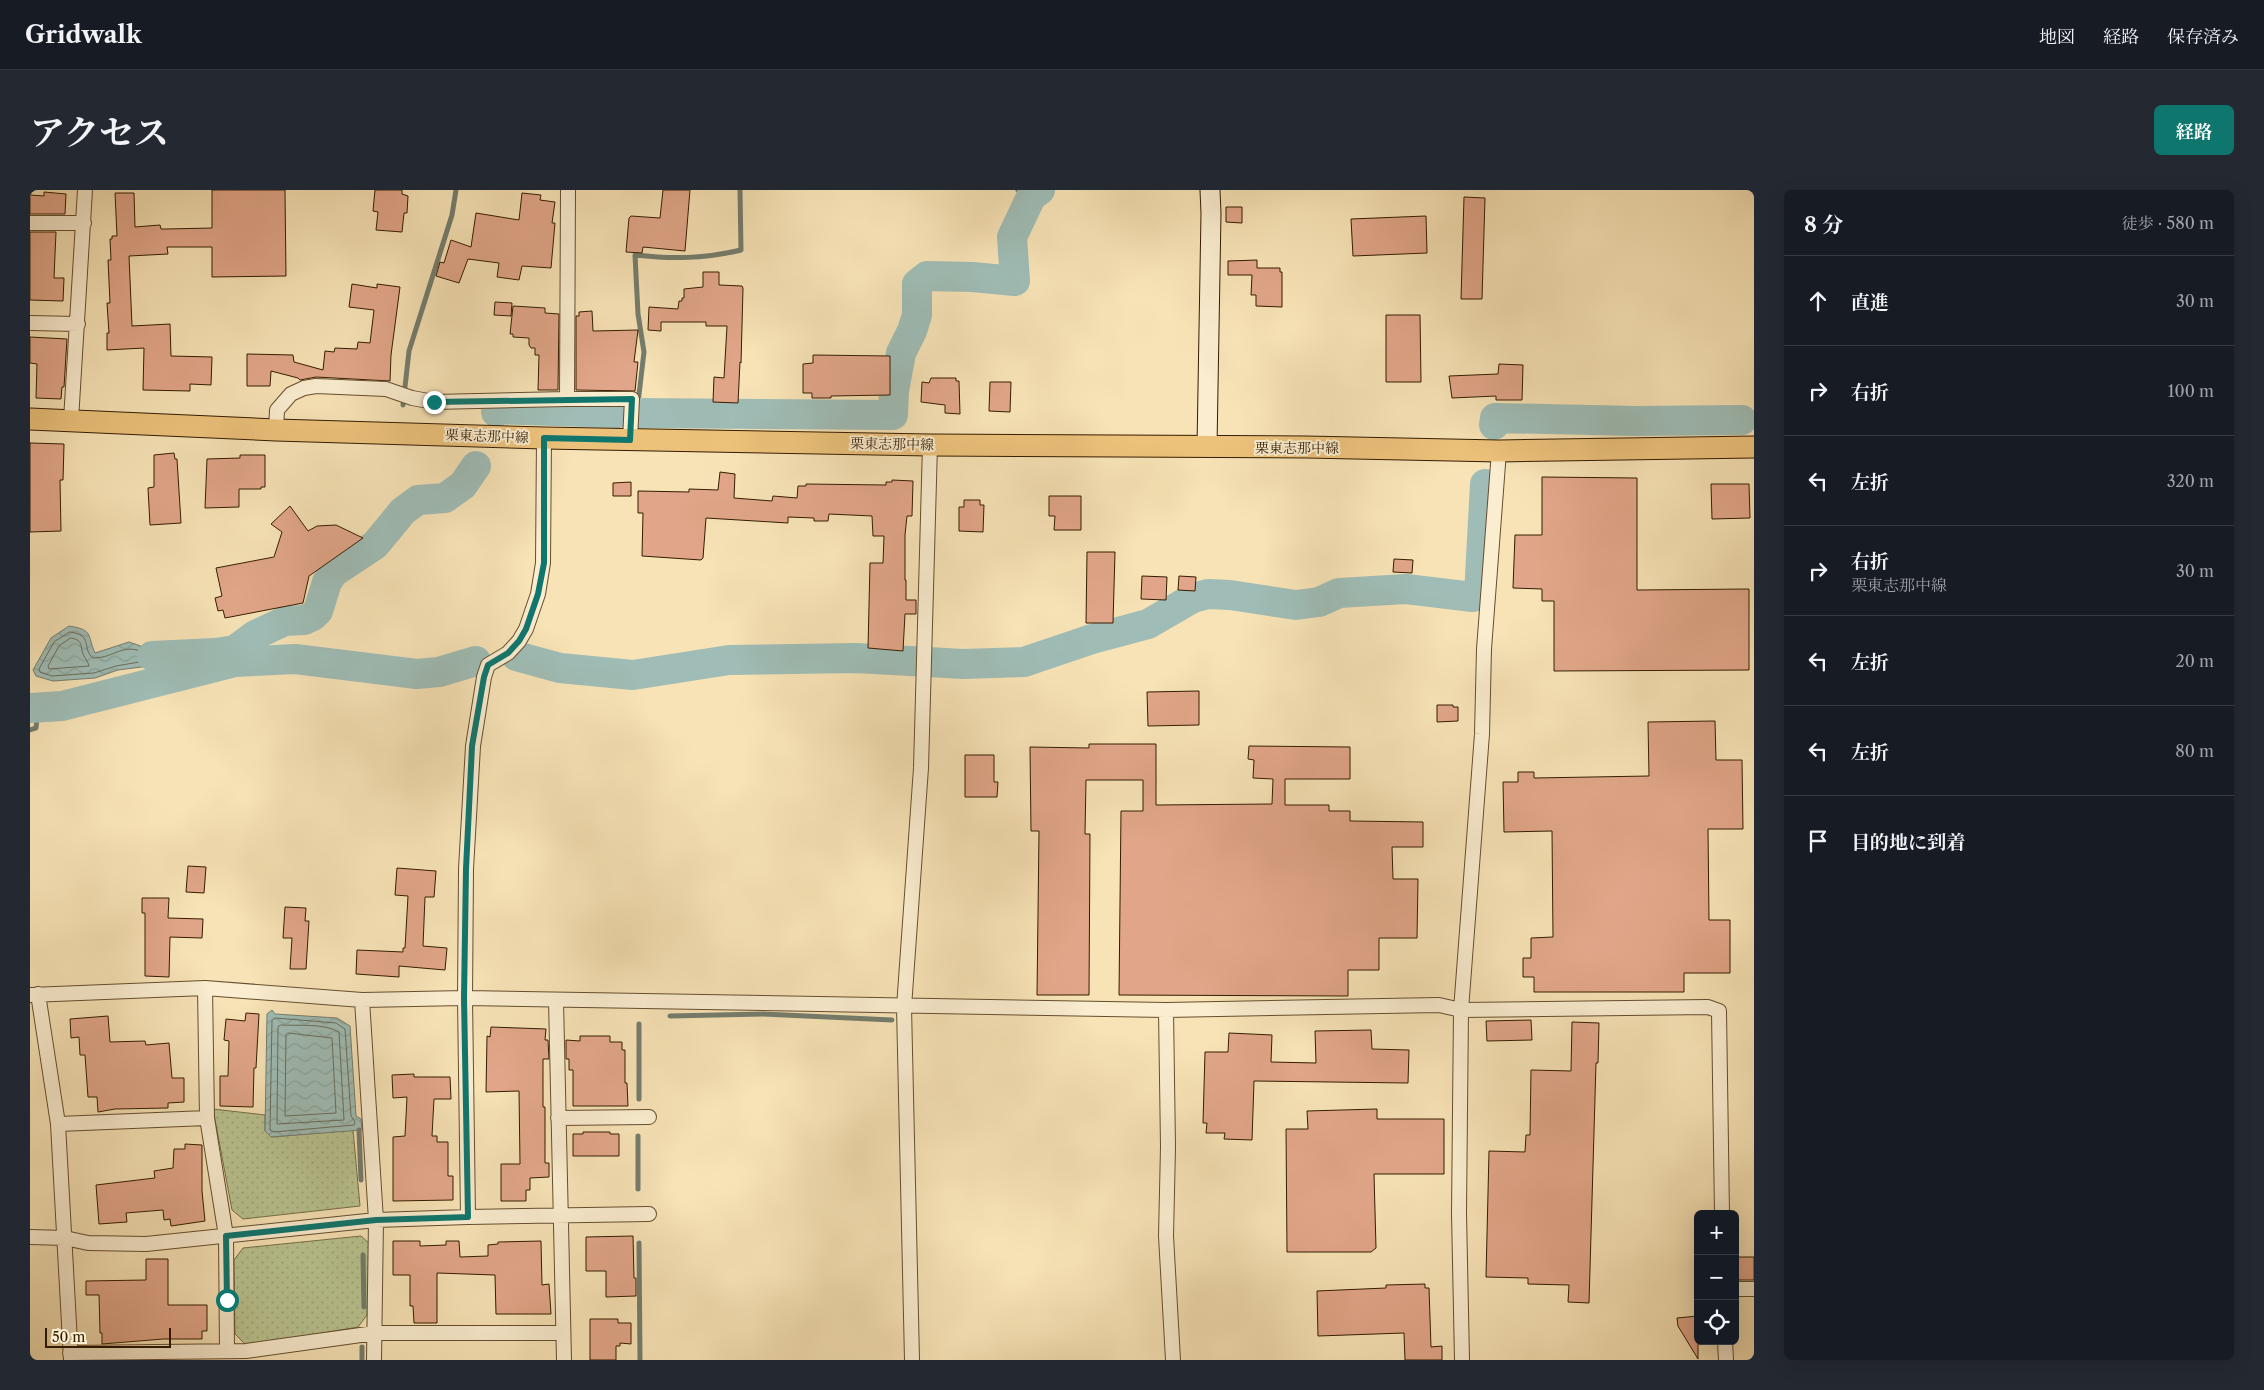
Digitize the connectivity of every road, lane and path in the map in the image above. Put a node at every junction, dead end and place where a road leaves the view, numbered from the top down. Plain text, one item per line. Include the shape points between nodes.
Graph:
1 (85, 190) edge
2 (568, 190) edge
3 (1210, 190) edge
4 (30, 223) edge
5 (84, 224) junction
6 (30, 323) edge
7 (78, 324) junction
8 (567, 399) junction
9 (30, 419) edge
10 (71, 420) junction
11 (276, 430) junction
12 (544, 438) junction
13 (630, 440) junction
14 (930, 445) junction
15 (1207, 447) junction
16 (1754, 447) edge
17 (1500, 451) junction
18 (205, 988) junction
19 (34, 994) edge
20 (464, 998) junction
21 (362, 1000) junction
22 (556, 1000) junction
23 (904, 1006) junction
24 (1166, 1010) junction
25 (1461, 1010) junction
26 (648, 1117) dead end
27 (207, 1118) junction
28 (558, 1118) junction
29 (58, 1124) junction
30 (1722, 1210) edge
31 (648, 1214) dead end
32 (560, 1216) junction
33 (468, 1217) junction
34 (376, 1220) junction
35 (226, 1236) junction
36 (30, 1237) edge
37 (65, 1238) junction
38 (1739, 1289) edge
39 (1754, 1289) edge
40 (375, 1333) junction
41 (563, 1333) junction
42 (1725, 1345) edge
43 (227, 1351) junction
44 (70, 1357) edge
45 (374, 1360) edge
46 (564, 1360) edge
47 (912, 1360) edge
48 (1173, 1360) edge
49 (1462, 1360) edge
50 (1726, 1360) edge

1 - 5 street
2 - 8 street
3 - 15 street
4 - 5 street
5 - 7 street
6 - 7 street
7 - 10 street
8 - 11 street via 434,402 386,389 316,386 291,394 277,410
8 - 13 street via 632,399
9 - 10 main road, 栗東志那中線
10 - 11 main road, 栗東志那中線
11 - 12 main road, 栗東志那中線
12 - 13 main road, 栗東志那中線
12 - 20 street via 544,563 538,594 519,641 508,653 488,665 472,746
13 - 14 main road, 栗東志那中線
14 - 15 main road, 栗東志那中線
14 - 23 street via 921,768
15 - 17 main road, 栗東志那中線
16 - 17 main road, 栗東志那中線
17 - 25 street
18 - 19 street
18 - 21 street
18 - 27 street
19 - 29 street
20 - 21 street
20 - 22 street
20 - 33 street
21 - 34 street
22 - 23 street
22 - 28 street
23 - 24 street
23 - 47 street
24 - 25 street via 1439,1005
24 - 48 street via 1166,1236
25 - 30 street via 1708,1006 1718,1011
25 - 49 street via 1459,1213
26 - 28 street
27 - 29 street
27 - 35 street
28 - 32 street
29 - 37 street
31 - 32 street
32 - 33 street
32 - 41 street
33 - 34 street
34 - 35 street
34 - 40 street
35 - 37 street via 146,1244 88,1243
35 - 43 street
36 - 37 street
37 - 44 street
38 - 39 street
40 - 41 street
40 - 43 street
40 - 45 street
41 - 46 street
42 - 50 street
43 - 44 street

